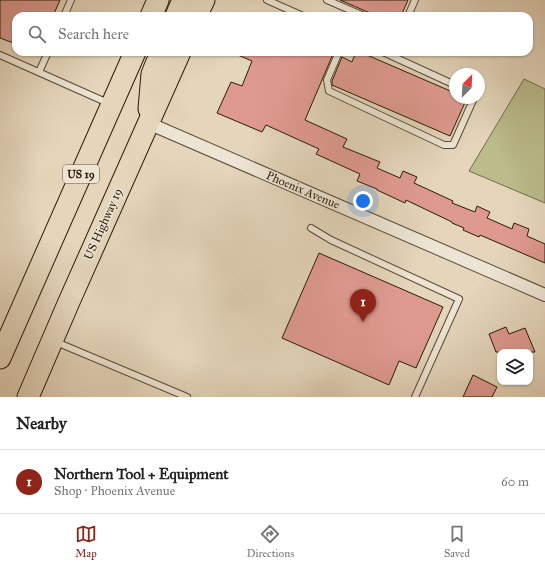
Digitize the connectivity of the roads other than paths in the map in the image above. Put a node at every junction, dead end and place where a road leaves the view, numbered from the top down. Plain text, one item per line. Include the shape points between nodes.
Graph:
1 (71, 0) edge
2 (158, 0) edge
3 (183, 0) edge
4 (204, 0) edge
5 (267, 0) edge
6 (327, 0) edge
7 (415, 0) edge
8 (66, 12) edge
9 (153, 12) edge
10 (178, 12) edge
11 (198, 12) edge
12 (294, 12) edge
13 (355, 12) edge
14 (410, 12) edge
15 (0, 55) edge
16 (46, 56) edge
17 (133, 56) edge
18 (159, 56) edge
19 (178, 56) edge
20 (336, 56) edge
21 (392, 56) edge
22 (39, 72) junction
23 (449, 82) edge
24 (471, 104) edge
25 (112, 105) junction
26 (148, 123) junction
27 (311, 228) dead end
28 (545, 295) edge
29 (53, 341) junction
30 (0, 358) edge
31 (28, 397) edge
32 (187, 397) edge
33 (416, 397) edge

1 - 8 lane
2 - 9 highway
3 - 10 highway
4 - 11 highway
5 - 12 lane
6 - 13 lane
7 - 14 lane
15 - 22 lane
16 - 22 lane
17 - 25 highway, US 19
18 - 26 highway via 152,74
19 - 26 highway, US Highway 19
20 - 24 lane via 327,80 329,91 444,145 453,145
21 - 23 lane
22 - 25 lane
25 - 30 highway, US 19
26 - 28 street, Phoenix Avenue
26 - 29 highway, US Highway 19
27 - 33 lane via 331,240 459,299
29 - 31 highway, US Highway 19
29 - 32 lane

